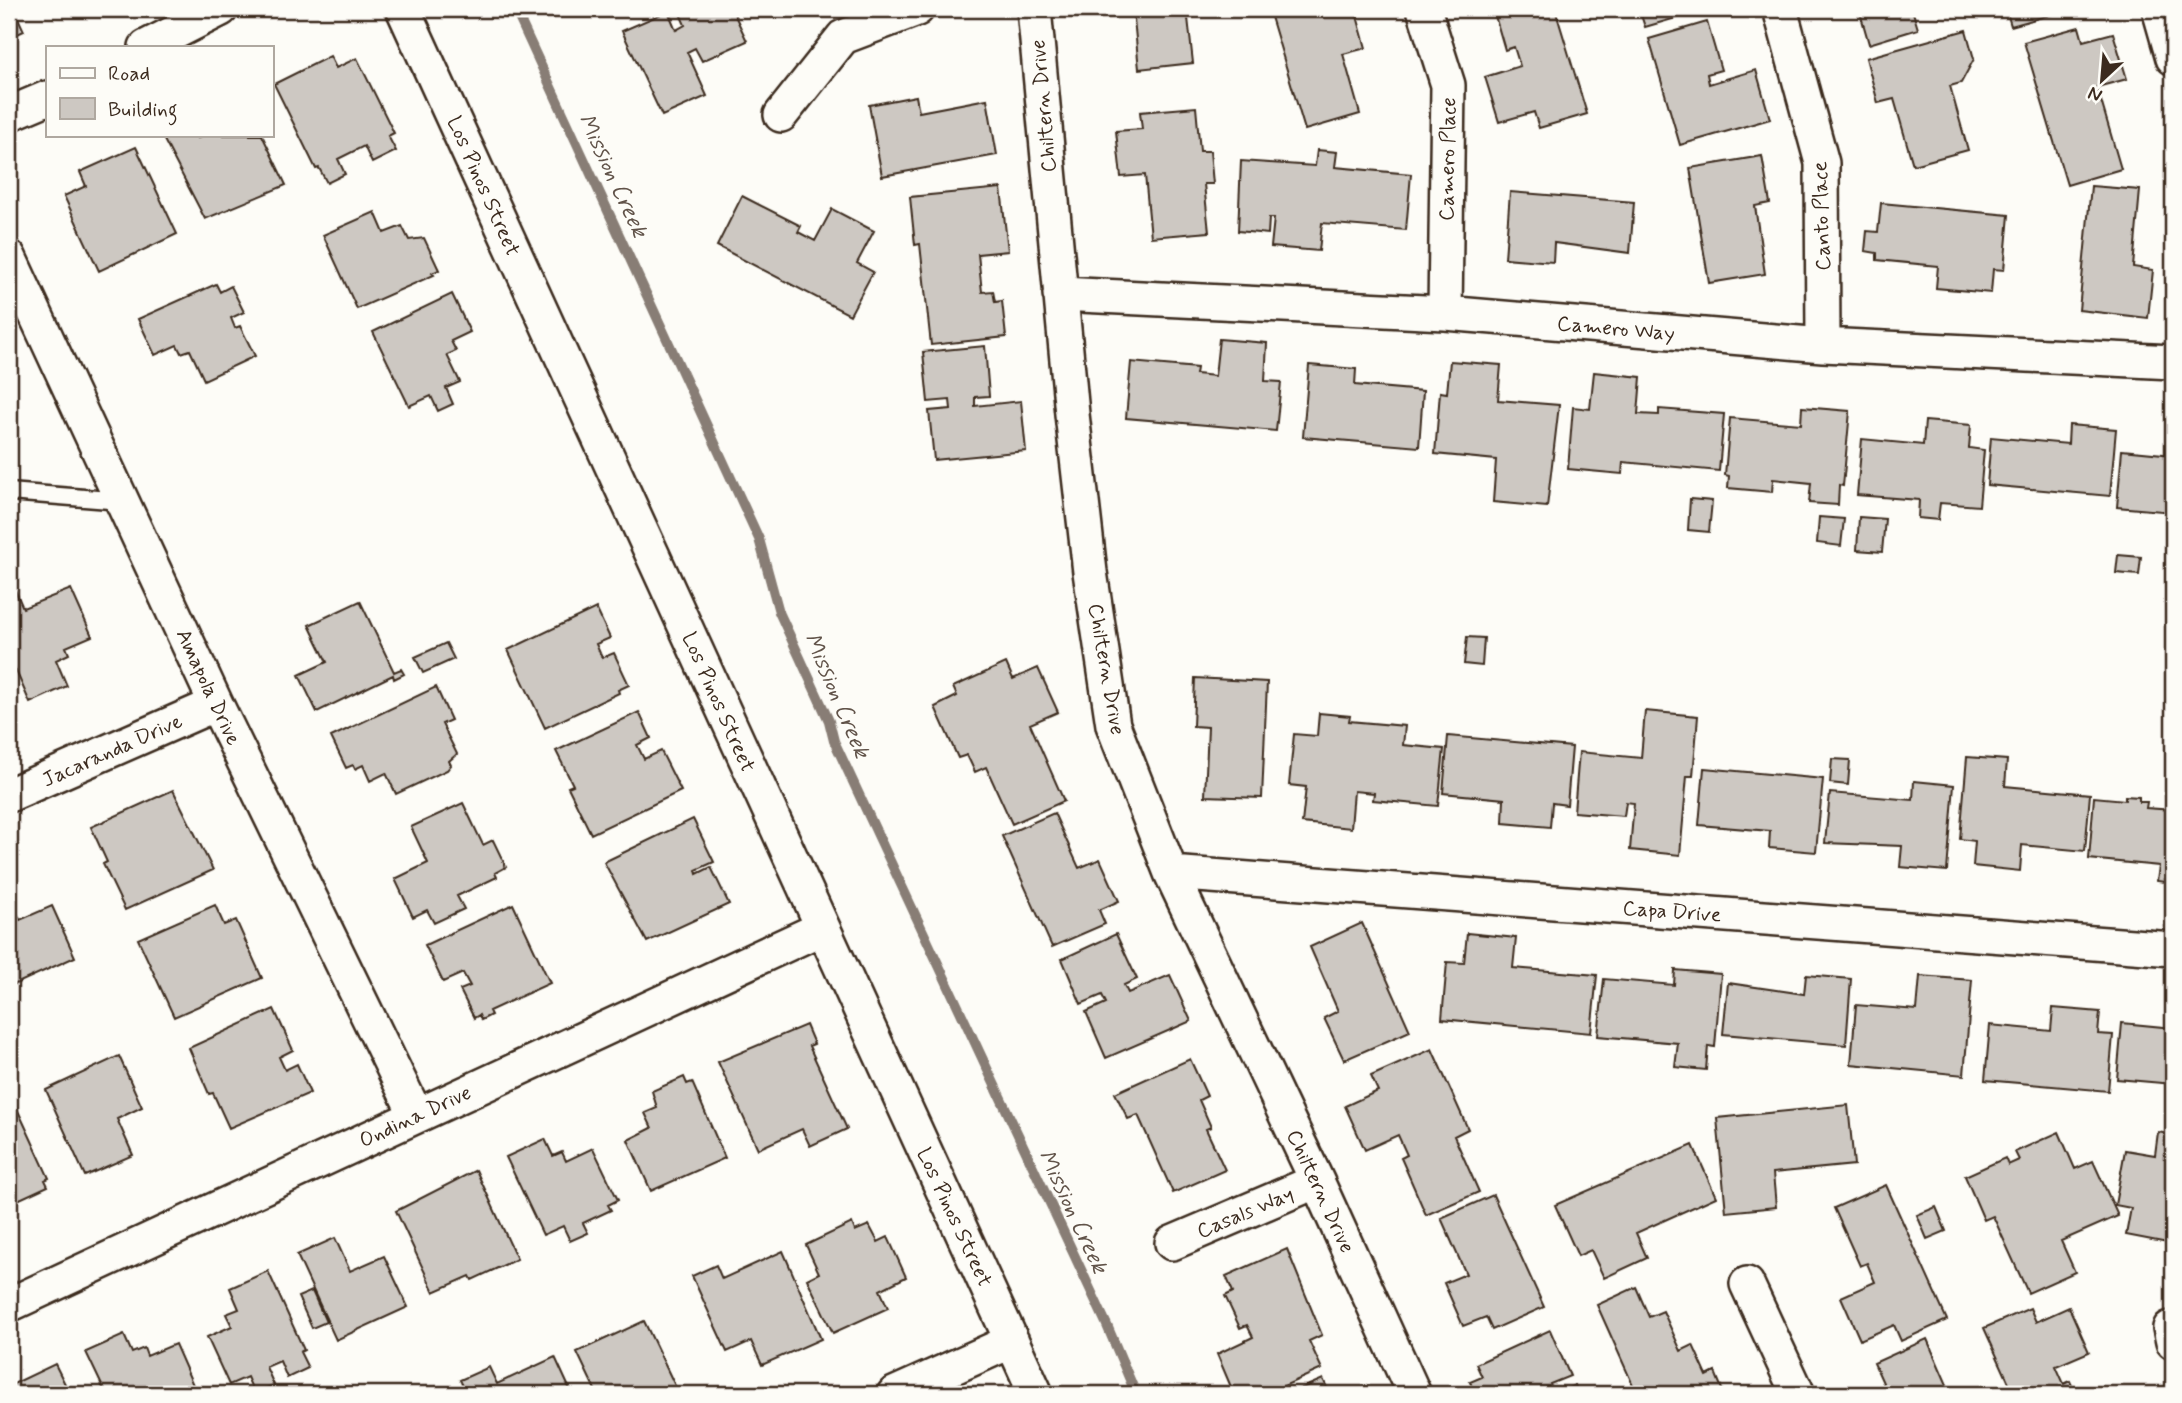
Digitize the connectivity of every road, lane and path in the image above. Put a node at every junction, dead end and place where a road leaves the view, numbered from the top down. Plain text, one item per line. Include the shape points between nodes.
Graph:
1 (221, 9) edge
2 (403, 9) edge
3 (916, 9) edge
4 (1034, 9) edge
5 (1424, 9) edge
6 (1780, 9) edge
7 (2159, 9) edge
8 (148, 46) edge
9 (2173, 58) edge
10 (46, 98) edge
11 (9, 114) edge
12 (781, 115) dead end
13 (9, 257) edge
14 (1060, 294) junction
15 (1445, 313) junction
16 (1823, 345) junction
17 (2173, 362) edge
18 (9, 492) edge
19 (122, 501) junction
20 (216, 704) junction
21 (9, 796) edge
22 (1171, 873) junction
23 (822, 928) junction
24 (2173, 949) edge
25 (416, 1115) junction
26 (1317, 1181) junction
27 (1172, 1243) dead end
28 (1747, 1284) dead end
29 (9, 1305) edge
30 (1012, 1340) junction
31 (894, 1394) edge
32 (1036, 1394) edge
33 (1414, 1394) edge
34 (1798, 1394) edge

1 - 8 street
2 - 23 street, Los Pinos Street
3 - 12 street via 843,37
4 - 14 street, Chiltern Drive
5 - 15 street, Camero Place via 1448,85
6 - 16 street, Canto Place via 1822,163
7 - 9 street
10 - 11 street
13 - 19 street, Amapola Drive
14 - 15 street, Camero Way
14 - 22 street, Chiltern Drive via 1090,572 1113,725
15 - 16 street, Camero Way
16 - 17 street, Camero Way
18 - 19 lane
19 - 20 street, Amapola Drive
20 - 21 street, Jacaranda Drive
20 - 25 street, Amapola Drive
22 - 24 street, Capa Drive
22 - 26 street, Chiltern Drive
23 - 25 street, Ondina Drive
23 - 30 street, Los Pinos Street
25 - 29 street, Ondina Drive
26 - 27 street, Casals Way
26 - 33 street, Chiltern Drive
28 - 34 street
30 - 31 street
30 - 32 street, Los Pinos Street

